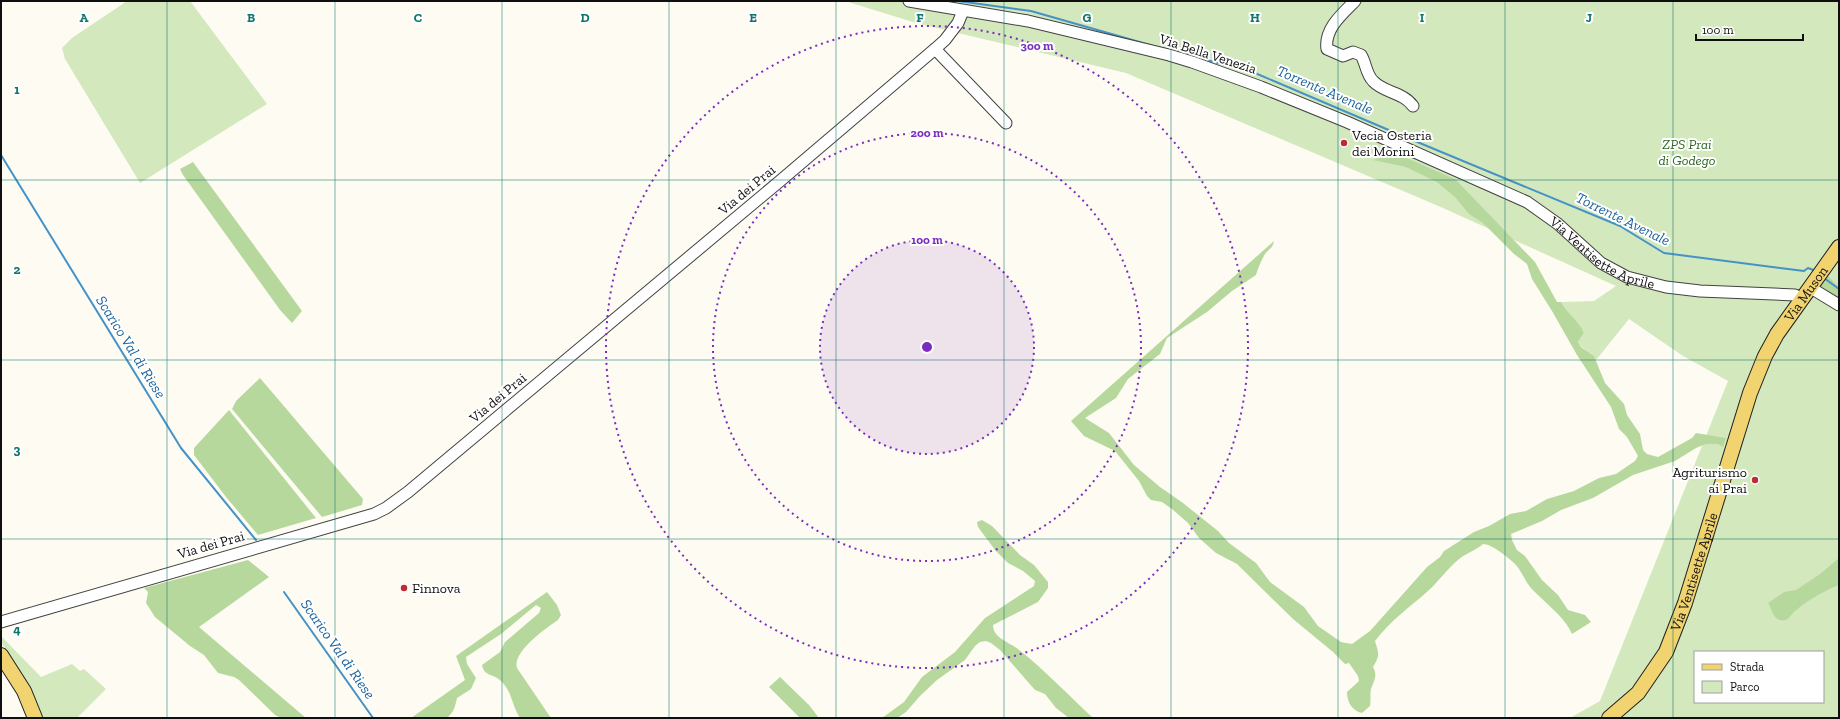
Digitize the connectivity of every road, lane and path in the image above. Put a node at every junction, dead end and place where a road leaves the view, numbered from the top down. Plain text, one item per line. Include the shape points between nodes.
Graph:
1 (909, 1) edge
2 (1354, 1) edge
3 (963, 11) junction
4 (935, 49) junction
5 (1412, 106) dead end
6 (1006, 122) dead end
7 (1527, 202) joint
8 (1839, 247) edge
9 (1810, 288) junction
10 (1802, 299) junction
11 (1839, 305) edge
12 (1774, 340) joint
13 (1, 622) edge
14 (1, 655) edge
15 (35, 718) edge
16 (1609, 718) edge

1 - 3 street, Via Bella Venezia
2 - 5 street via 1332,26 1326,42 1327,49 1344,56 1353,52 1361,55 1372,81 1408,100
3 - 4 street, Via dei Prai via 958,23
3 - 7 street, Via Bella Venezia via 1028,21 1192,62 1313,108
4 - 6 street
4 - 13 street, Via dei Prai via 630,308 386,508 374,514
7 - 10 street, Via Ventisette Aprile via 1558,224 1601,262 1627,276 1700,291 1796,295
8 - 9 main road, Via Muson
9 - 10 main road, Via Muson
9 - 11 street
10 - 12 main road, Via Muson
12 - 16 main road, Via Ventisette Aprile via 1750,393 1685,603 1668,646 1638,693
14 - 15 main road via 24,691

